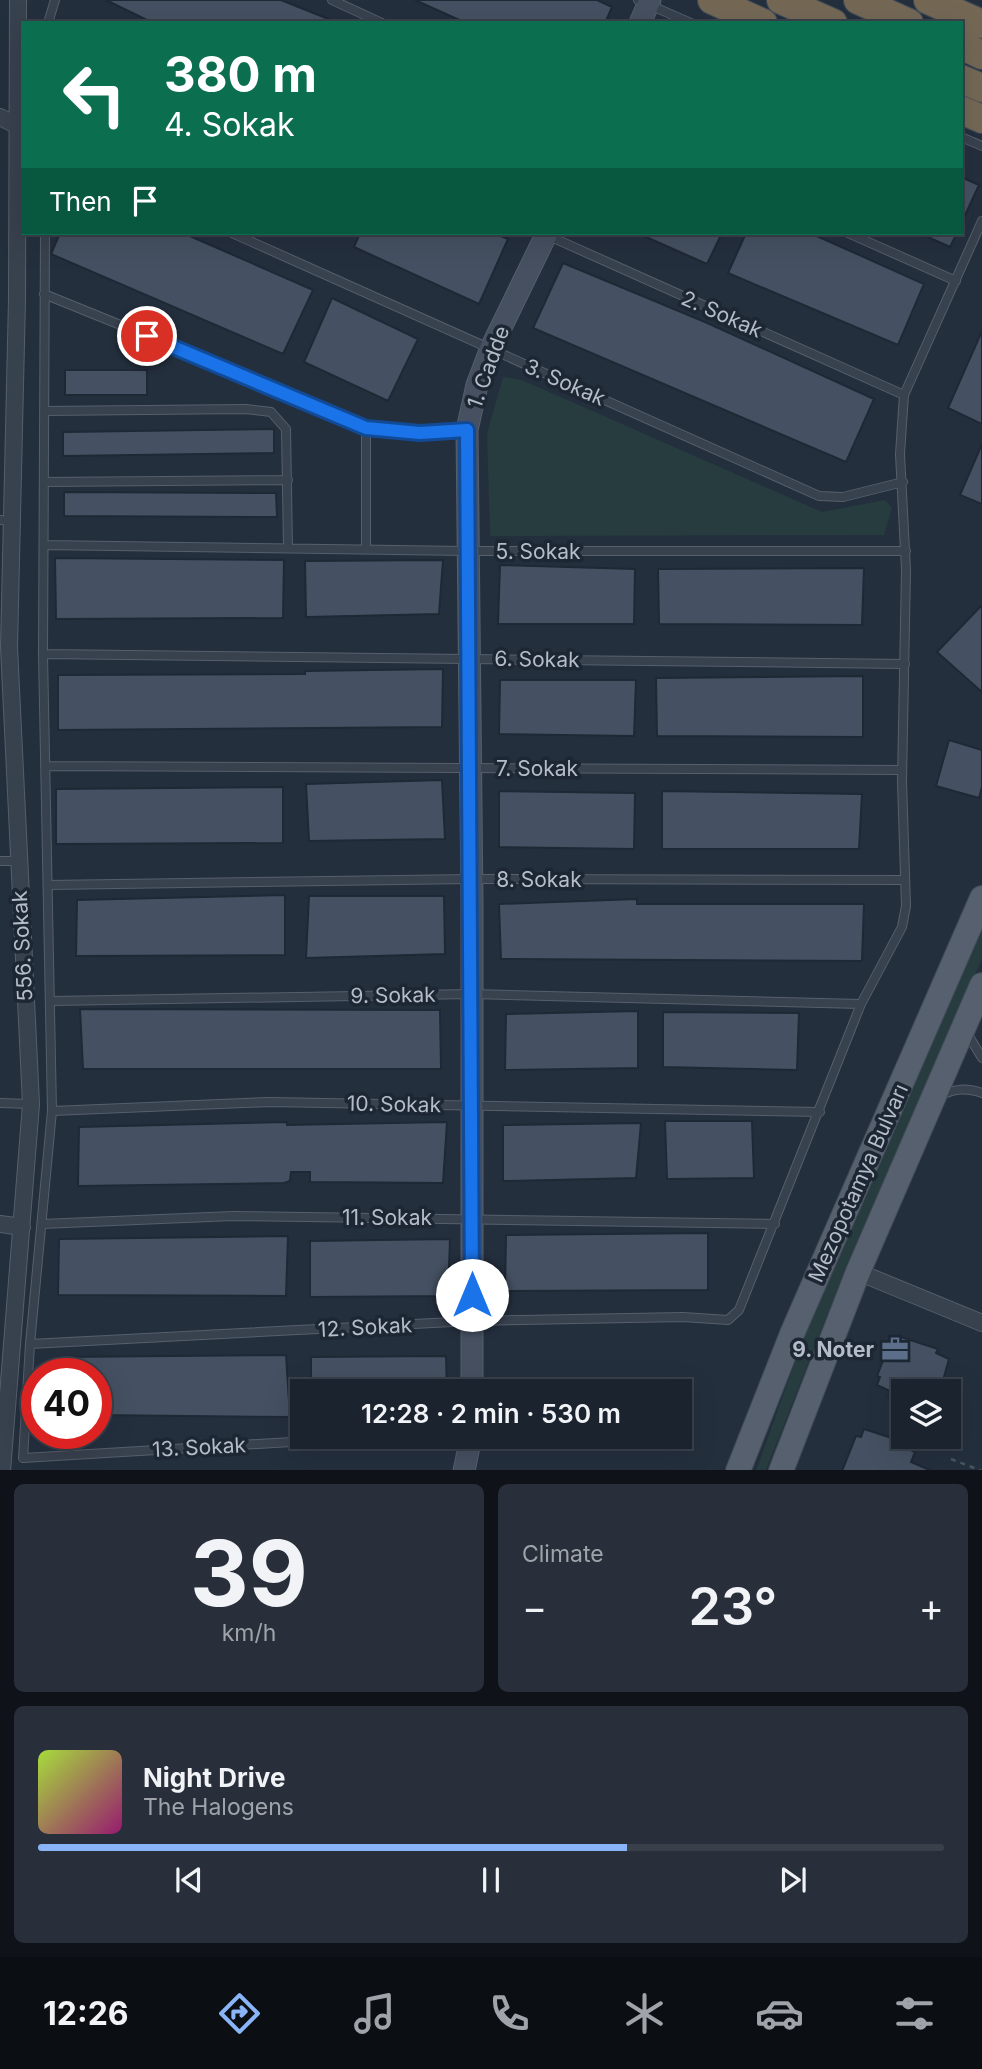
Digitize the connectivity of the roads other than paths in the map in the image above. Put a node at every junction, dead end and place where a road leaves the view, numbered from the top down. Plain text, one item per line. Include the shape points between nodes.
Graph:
1 (18, 0) edge
2 (55, 0) edge
3 (332, 0) edge
4 (712, 0) edge
5 (781, 0) edge
6 (858, 0) edge
7 (928, 0) edge
8 (644, 7) edge
9 (51, 21) edge
10 (378, 21) edge
11 (685, 21) edge
12 (759, 21) edge
13 (828, 21) edge
14 (905, 21) edge
15 (982, 24) edge
16 (963, 46) edge
17 (982, 55) edge
18 (963, 80) edge
19 (982, 88) edge
20 (963, 111) edge
21 (0, 117) edge
22 (982, 119) edge
23 (18, 126) junction
24 (963, 138) edge
25 (982, 146) edge
26 (982, 221) edge
27 (45, 235) edge
28 (237, 235) edge
29 (544, 235) edge
30 (549, 235) edge
31 (852, 235) edge
32 (956, 281) junction
33 (44, 294) junction
34 (491, 348) junction
35 (904, 395) junction
36 (6, 407) edge
37 (44, 411) junction
38 (366, 428) junction
39 (467, 430) junction
40 (288, 480) junction
41 (44, 482) junction
42 (903, 482) junction
43 (5, 521) edge
44 (44, 545) junction
45 (288, 548) junction
46 (366, 550) junction
47 (466, 551) junction
48 (906, 551) junction
49 (43, 654) junction
50 (468, 658) junction
51 (905, 664) junction
52 (6, 741) edge
53 (46, 766) junction
54 (470, 768) junction
55 (902, 770) junction
56 (0, 861) edge
57 (18, 861) junction
58 (472, 879) junction
59 (905, 880) junction
60 (48, 885) junction
61 (982, 898) edge
62 (982, 985) edge
63 (472, 994) junction
64 (52, 1000) junction
65 (861, 1004) junction
66 (964, 1026) junction
67 (982, 1058) edge
68 (982, 1093) edge
69 (931, 1100) junction
70 (0, 1103) edge
71 (31, 1104) junction
72 (472, 1105) junction
73 (52, 1111) junction
74 (820, 1112) junction
75 (472, 1218) junction
76 (0, 1224) edge
77 (42, 1224) junction
78 (775, 1224) junction
79 (22, 1227) junction
80 (858, 1272) junction
81 (472, 1321) junction
82 (982, 1323) edge
83 (30, 1343) junction
84 (472, 1379) edge
85 (290, 1442) edge
86 (469, 1449) edge
87 (2, 1470) edge
88 (464, 1470) edge
89 (738, 1470) edge
90 (781, 1470) edge

1 - 23 street, 556. Sokak
2 - 9 lane
3 - 10 lane
4 - 12 highway
5 - 13 highway
6 - 14 highway
7 - 15 highway
8 - 11 lane
16 - 17 highway
18 - 19 highway
20 - 22 highway
21 - 23 street
23 - 36 street, 556. Sokak
24 - 25 lane
26 - 32 lane
27 - 33 lane
28 - 34 lane, 3. Sokak
29 - 34 street, 1. Cadde
30 - 35 lane, 2. Sokak
31 - 32 lane
32 - 35 lane
33 - 37 lane
33 - 38 lane
34 - 39 street, 1. Cadde
34 - 42 lane, 3. Sokak via 820,496 843,497
35 - 42 lane
36 - 43 street, 556. Sokak
37 - 40 lane via 271,412 286,429
37 - 41 lane
38 - 39 lane via 420,433
38 - 46 lane
39 - 47 street, 1. Cadde
40 - 41 lane
40 - 45 lane
41 - 44 lane
42 - 48 lane
43 - 52 street, 556. Sokak
44 - 45 lane, 5. Sokak
44 - 49 lane
45 - 46 lane, 5. Sokak
46 - 47 lane, 5. Sokak
47 - 48 lane, 5. Sokak
47 - 50 street, 1. Cadde
48 - 51 lane
49 - 50 lane, 6. Sokak
49 - 53 lane
50 - 51 lane, 6. Sokak
50 - 54 street, 1. Cadde
51 - 55 lane
52 - 57 street, 556. Sokak
53 - 54 lane, 7. Sokak
53 - 60 lane
54 - 55 lane, 7. Sokak
54 - 58 street, 1. Cadde
55 - 59 lane
56 - 57 lane
57 - 71 street, 556. Sokak
58 - 59 lane, 8. Sokak
58 - 60 lane, 8. Sokak
58 - 63 street, 1. Cadde
59 - 65 lane via 902,927
60 - 64 lane
61 - 89 main road, Mezopotamya Bulvarı via 792,1334
62 - 66 main road, Mezopotamya Bulvarı
63 - 64 lane, 9. Sokak
63 - 65 lane, 9. Sokak
63 - 72 street, 1. Cadde
64 - 73 lane
65 - 74 lane
66 - 67 lane
66 - 69 main road, Mezopotamya Bulvarı
68 - 69 lane via 970,1088 951,1090
69 - 80 main road, Mezopotamya Bulvarı
70 - 71 lane
71 - 79 street, 556. Sokak
72 - 73 lane, 10. Sokak via 269,1101
72 - 74 lane, 10. Sokak
72 - 75 street, 1. Cadde
73 - 77 lane
74 - 78 lane
75 - 77 lane, 11. Sokak via 233,1216
75 - 78 lane, 11. Sokak
75 - 81 street, 1. Cadde
76 - 79 street
77 - 83 lane
78 - 81 lane, 12. Sokak via 739,1310 728,1320
79 - 87 street, 556. Sokak
80 - 82 street
80 - 90 main road, Mezopotamya Bulvarı
81 - 83 lane, 12. Sokak
81 - 84 street, 1. Cadde
83 - 85 lane, 13. Sokak via 23,1458
86 - 88 street

